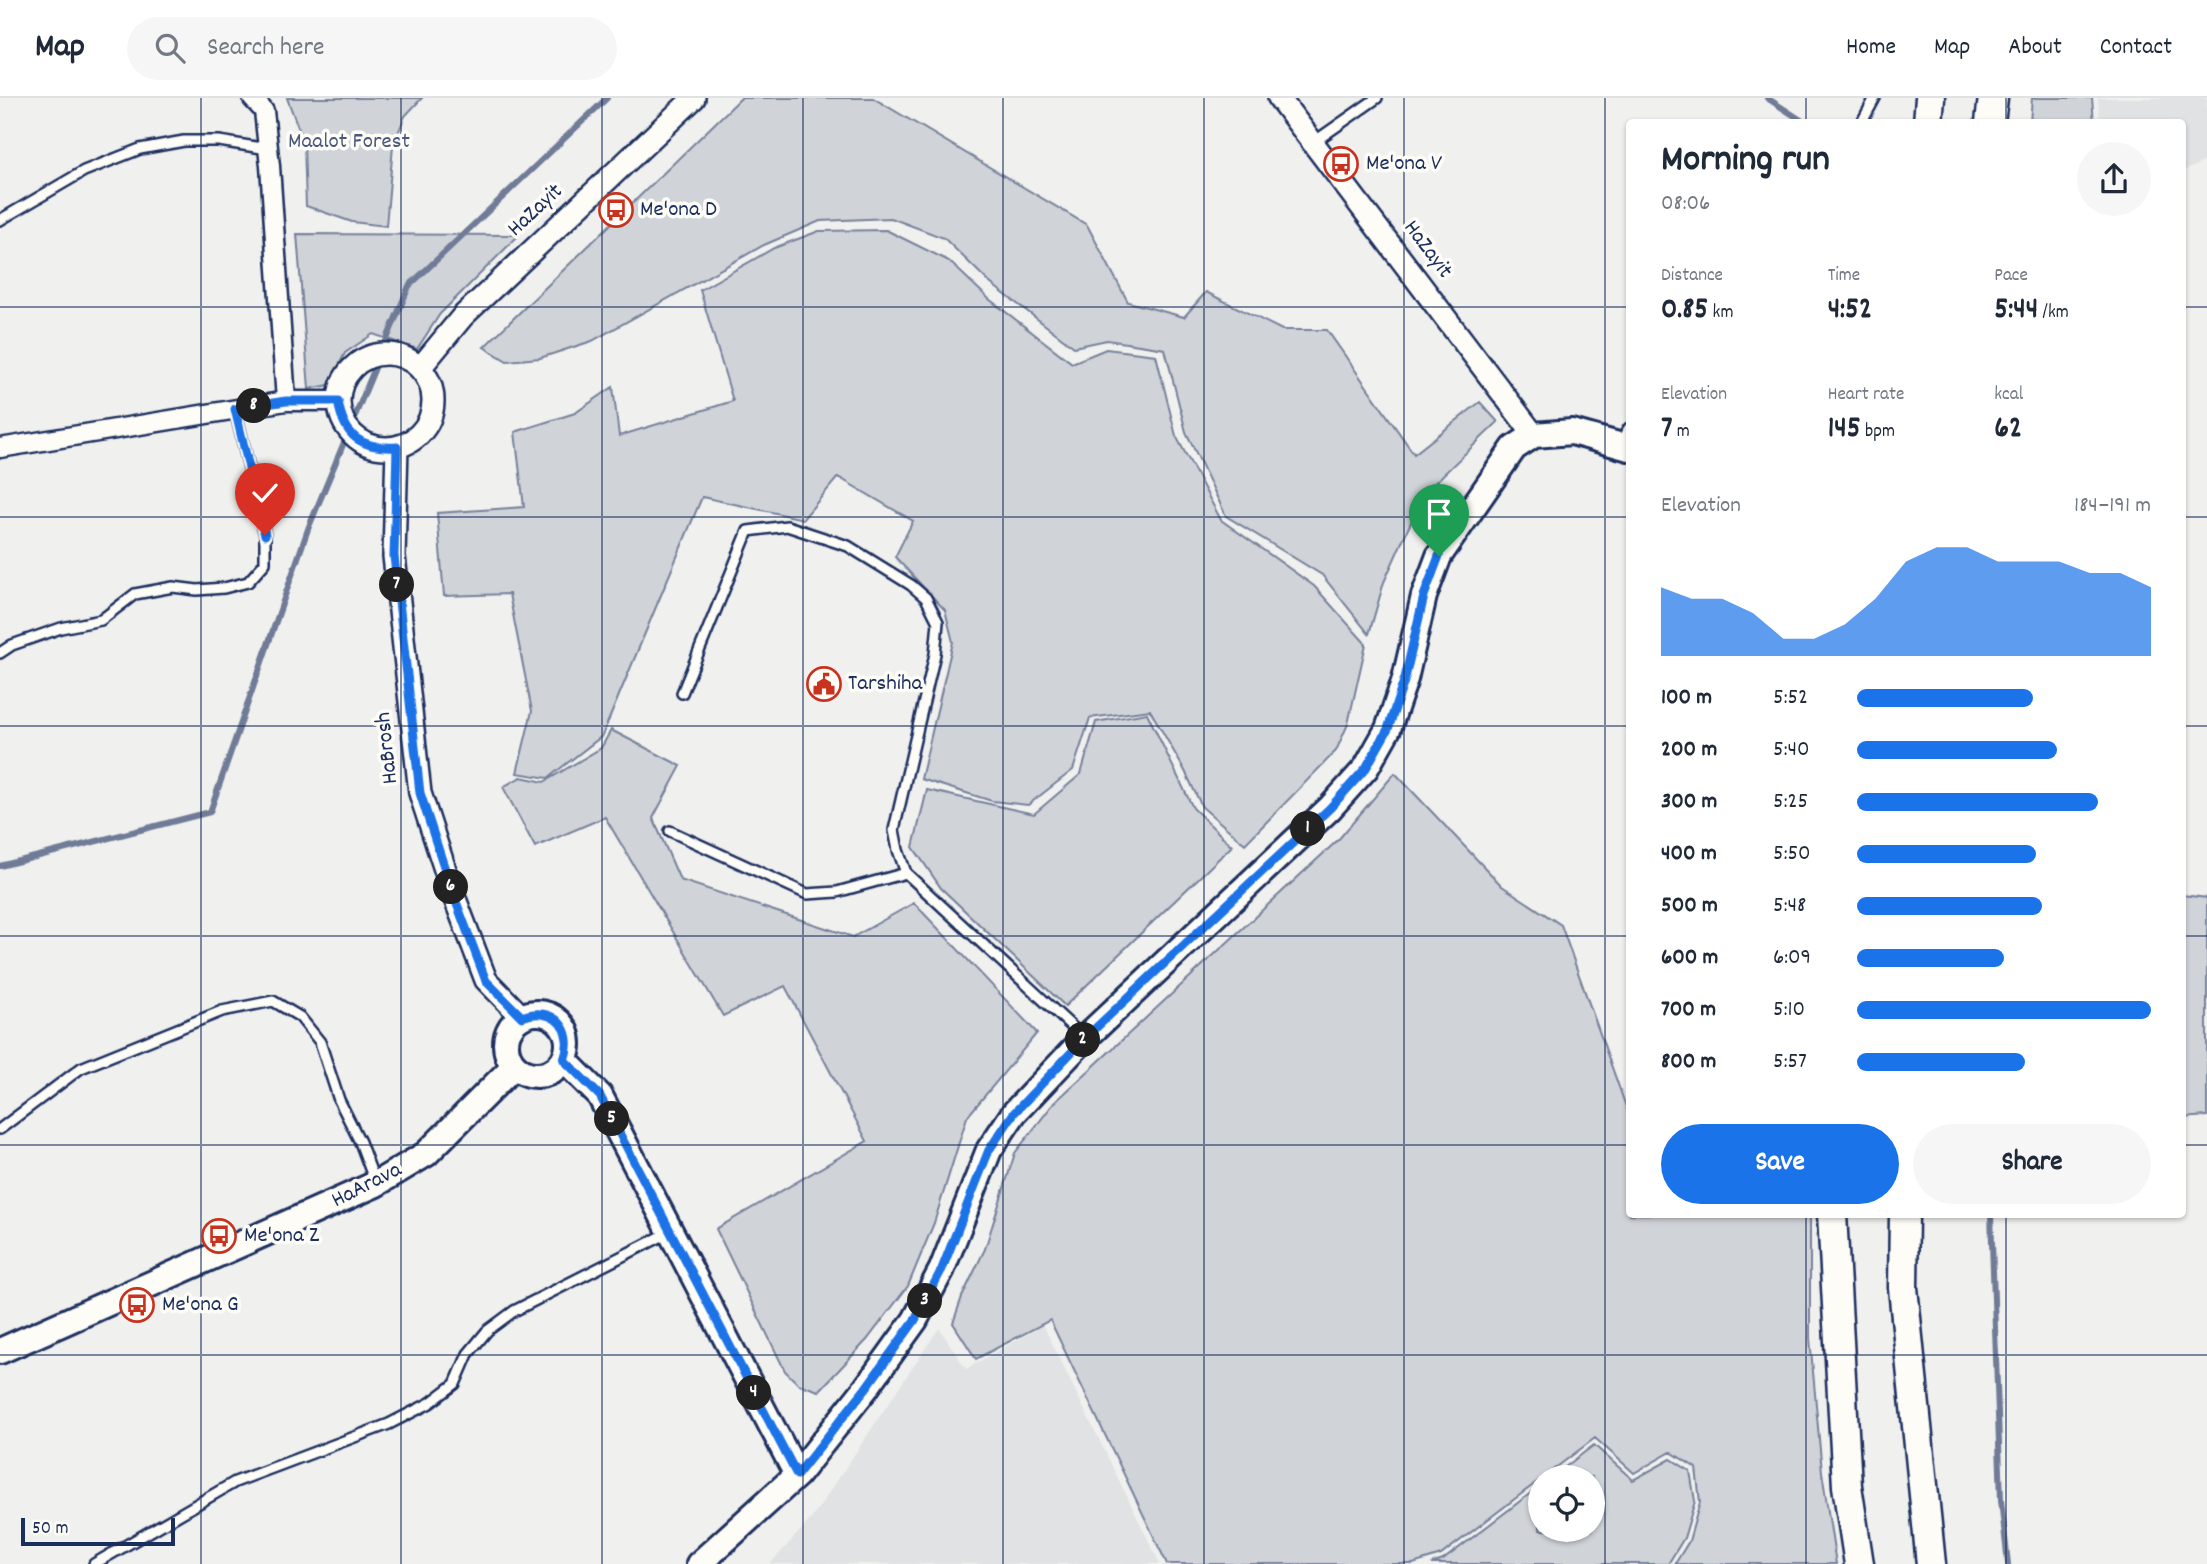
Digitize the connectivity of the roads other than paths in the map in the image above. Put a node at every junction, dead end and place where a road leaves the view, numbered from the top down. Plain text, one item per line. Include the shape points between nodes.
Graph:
1 (252, 98) edge
2 (694, 98) edge
3 (1279, 98) edge
4 (1377, 98) edge
5 (1875, 98) edge
6 (1930, 98) edge
7 (1993, 98) edge
8 (1864, 119) edge
9 (1928, 119) edge
10 (1990, 119) edge
11 (1313, 143) junction
12 (268, 149) junction
13 (0, 220) edge
14 (420, 368) junction
15 (286, 401) junction
16 (338, 401) junction
17 (235, 409) junction
18 (1534, 435) junction
19 (1625, 440) edge
20 (397, 447) junction
21 (0, 448) edge
22 (0, 653) edge
23 (681, 694) dead end
24 (670, 831) dead end
25 (906, 873) junction
26 (522, 1017) junction
27 (1084, 1039) junction
28 (564, 1060) junction
29 (514, 1066) junction
30 (0, 1129) edge
31 (376, 1184) junction
32 (1832, 1218) edge
33 (1904, 1218) edge
34 (670, 1232) junction
35 (0, 1351) edge
36 (797, 1475) junction
37 (94, 1564) edge
38 (699, 1564) edge
39 (1859, 1564) edge
40 (1931, 1564) edge

1 - 12 street via 264,111
2 - 14 street, HaZayit via 463,316
3 - 11 street, HaZayit
4 - 11 lane
5 - 8 lane
6 - 9 highway
7 - 10 highway
11 - 18 street, HaZayit
12 - 13 lane via 184,141 140,149 84,171
12 - 15 street
14 - 16 street via 407,358 385,353 369,356 344,377
14 - 20 street via 429,382 432,414 425,429
15 - 16 street
15 - 17 street
16 - 20 street via 349,432 361,442 377,448
17 - 21 street
17 - 22 lane via 265,535 265,563 248,582 135,594 100,620 61,628
18 - 19 main road via 1572,432
18 - 27 main road via 1514,448 1439,556 1388,729 1366,768 1330,808
20 - 26 street, HaBrosh via 394,556 420,793 486,981
23 - 25 lane via 748,531 787,526 848,546 911,584 926,598 938,622 894,830
24 - 25 lane via 807,894 837,892
25 - 27 lane
26 - 28 main road via 543,1014 562,1025 568,1039
26 - 29 main road via 513,1024 506,1044
27 - 36 main road via 1014,1113 989,1150 942,1269 915,1320
28 - 29 main road via 544,1075 533,1076
28 - 34 main road via 600,1096
29 - 31 main road, HaArava via 426,1154
30 - 31 lane via 81,1068 222,1011 273,1001 300,1017 320,1042 339,1100
31 - 35 main road, HaArava
32 - 39 highway via 1845,1459
33 - 40 highway via 1903,1288
34 - 36 main road
34 - 37 lane via 514,1311 487,1331 468,1354 455,1384 430,1403 389,1424 235,1482
36 - 38 main road

